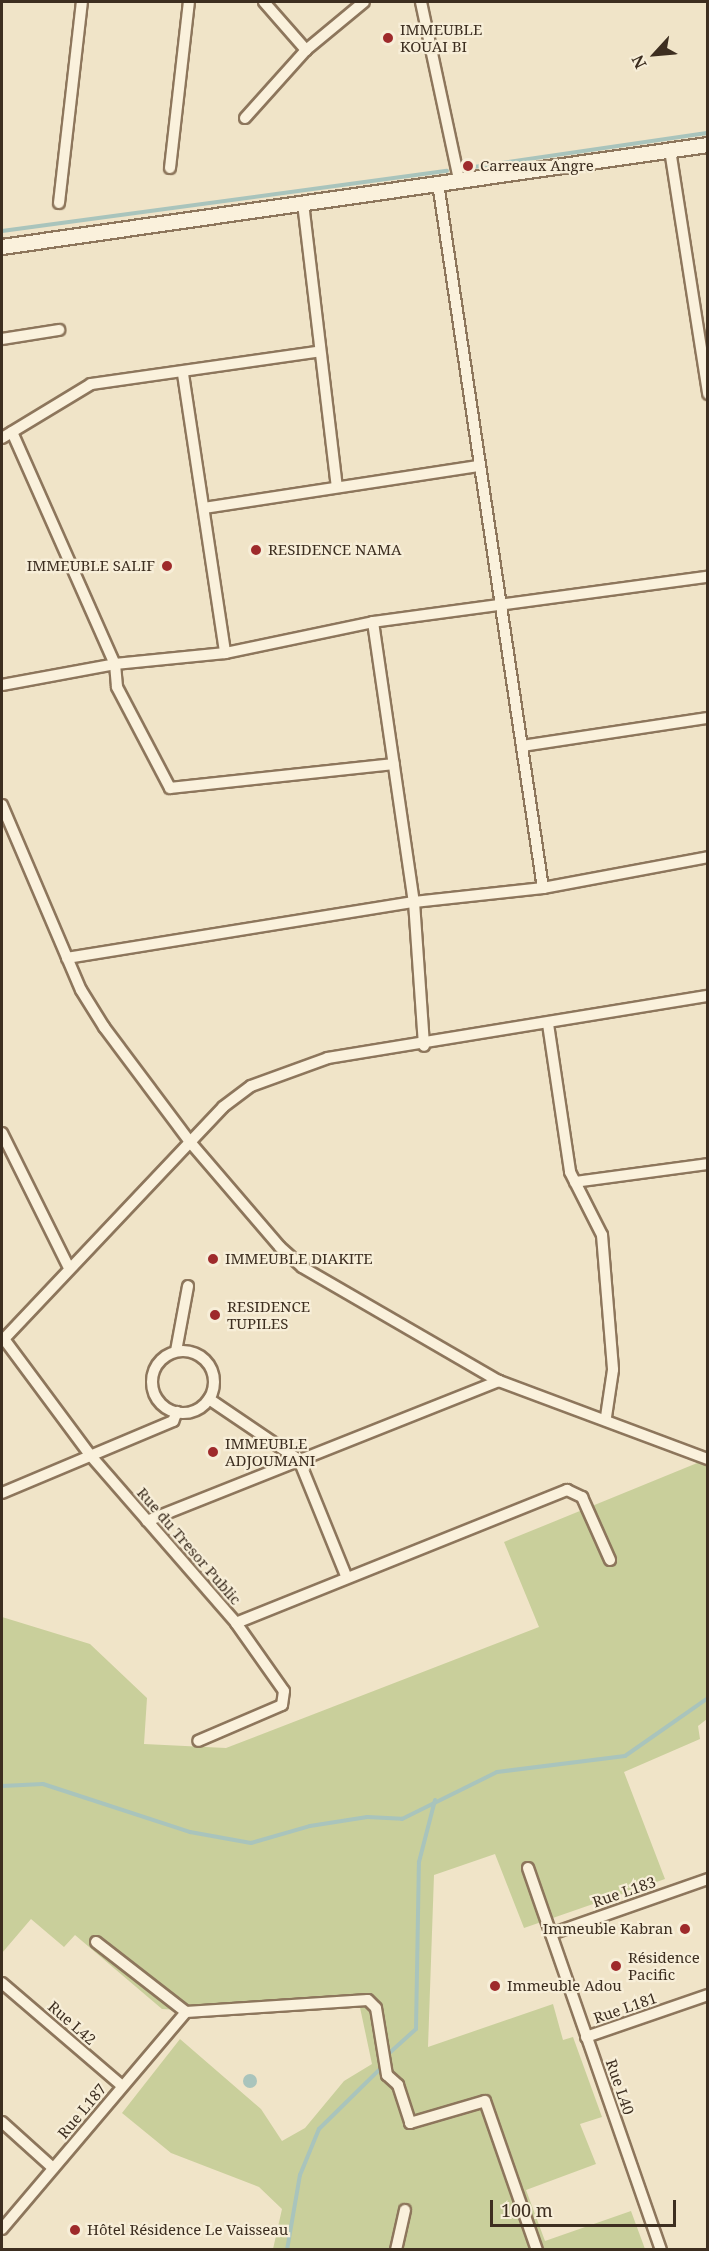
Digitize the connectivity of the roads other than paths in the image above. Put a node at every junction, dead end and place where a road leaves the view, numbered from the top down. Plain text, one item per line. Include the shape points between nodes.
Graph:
1 (82, 2) edge
2 (189, 2) edge
3 (264, 2) edge
4 (364, 2) edge
5 (421, 2) edge
6 (306, 50) junction
7 (245, 117) dead end
8 (708, 145) edge
9 (670, 150) junction
10 (170, 168) dead end
11 (459, 179) junction
12 (438, 183) junction
13 (59, 203) dead end
14 (303, 203) junction
15 (2, 247) edge
16 (59, 330) dead end
17 (2, 339) edge
18 (317, 352) junction
19 (183, 374) junction
20 (708, 394) edge
21 (12, 432) junction
22 (2, 438) edge
23 (480, 466) junction
24 (338, 487) junction
25 (204, 508) junction
26 (708, 577) edge
27 (504, 604) junction
28 (373, 622) junction
29 (225, 653) junction
30 (115, 664) junction
31 (2, 685) edge
32 (708, 718) edge
33 (522, 746) junction
34 (394, 764) junction
35 (2, 806) edge
36 (708, 857) edge
37 (543, 888) junction
38 (414, 902) junction
39 (67, 958) junction
40 (708, 996) edge
41 (548, 1024) junction
42 (424, 1046) junction
43 (2, 1133) edge
44 (190, 1142) junction
45 (10, 1152) junction
46 (2, 1161) edge
47 (708, 1164) edge
48 (575, 1182) junction
49 (68, 1266) junction
50 (188, 1286) dead end
51 (3, 1340) edge
52 (176, 1351) junction
53 (499, 1381) junction
54 (209, 1399) junction
55 (177, 1413) junction
56 (606, 1417) junction
57 (91, 1456) junction
58 (708, 1459) edge
59 (299, 1460) junction
60 (2, 1493) edge
61 (147, 1521) junction
62 (610, 1560) dead end
63 (346, 1576) junction
64 (236, 1623) junction
65 (198, 1741) dead end
66 (528, 1868) dead end
67 (708, 1879) edge
68 (551, 1934) junction
69 (96, 1942) dead end
70 (2, 1983) edge
71 (708, 1995) edge
72 (186, 2012) junction
73 (586, 2037) junction
74 (122, 2086) junction
75 (2, 2122) edge
76 (53, 2168) junction
77 (405, 2210) dead end
78 (2, 2229) edge
79 (396, 2250) edge
80 (537, 2250) edge
81 (661, 2250) edge

1 - 13 street
2 - 10 street
3 - 6 street
4 - 6 street
5 - 11 street
6 - 7 street
8 - 9 street
9 - 11 street
9 - 20 street
11 - 12 street
12 - 14 street
12 - 23 street
14 - 15 street
14 - 18 street
16 - 17 street
18 - 19 street
18 - 24 street
19 - 21 street via 91,384
19 - 25 street
21 - 22 street
21 - 30 street
23 - 24 street
23 - 27 street
24 - 25 street
25 - 29 street
26 - 27 street
27 - 28 street
27 - 33 street
28 - 29 street
28 - 34 street
29 - 30 street
30 - 31 street
30 - 34 street via 117,687 170,788
32 - 33 street
33 - 37 street
34 - 38 street
35 - 39 street
36 - 37 street
37 - 38 street
38 - 39 street
38 - 42 street
39 - 44 street via 104,1027
40 - 41 street
41 - 42 street
41 - 48 street
42 - 44 street via 328,1058 267,1079 238,1095
43 - 45 street
44 - 49 street
44 - 53 street via 302,1267
45 - 46 street
45 - 49 street
47 - 48 street
48 - 56 street via 602,1235 613,1370
49 - 51 street
50 - 52 street
51 - 57 street, Rue du Tresor Public
52 - 54 street via 206,1360 214,1379
52 - 55 street via 158,1362 152,1382 159,1402
53 - 56 street
53 - 59 street
54 - 55 street via 195,1411
54 - 59 street
55 - 57 street via 173,1421
56 - 58 street
57 - 60 street
57 - 61 street, Rue du Tresor Public
59 - 61 street
59 - 63 street
61 - 64 street, Rue du Tresor Public
62 - 63 street via 582,1497 567,1490
63 - 64 street
64 - 65 street, Rue du Tresor Public via 285,1698 282,1705
66 - 68 street, Rue L40
67 - 68 street, Rue L183
68 - 73 street, Rue L40
69 - 72 street
70 - 74 street, Rue L42
71 - 73 street, Rue L181
72 - 74 street, Rue L187
72 - 80 street via 368,2000 376,2008 387,2075 398,2085 410,2123 485,2101
73 - 81 street, Rue L40
74 - 76 street, Rue L187
75 - 76 street
76 - 78 street, Rue L187
77 - 79 street

